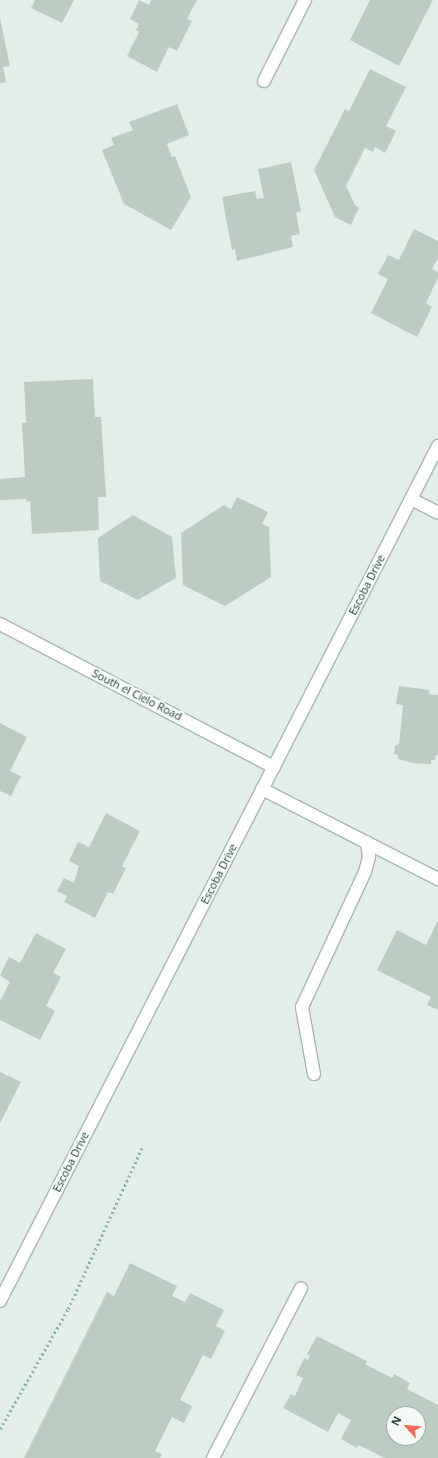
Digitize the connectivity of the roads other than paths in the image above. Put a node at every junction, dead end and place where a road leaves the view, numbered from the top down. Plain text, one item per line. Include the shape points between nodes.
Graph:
1 (305, 0) edge
2 (264, 82) dead end
3 (438, 446) edge
4 (411, 499) junction
5 (438, 513) edge
6 (0, 624) edge
7 (274, 767) junction
8 (262, 789) junction
9 (367, 842) junction
10 (438, 879) edge
11 (314, 1074) dead end
12 (301, 1288) dead end
13 (0, 1301) edge
14 (213, 1458) edge

1 - 2 street
3 - 4 street, Escoba Drive
4 - 5 street
4 - 7 street, Escoba Drive
6 - 7 street, South el Cielo Road
7 - 8 street, Escoba Drive
8 - 9 street
8 - 13 street, Escoba Drive
9 - 10 street
9 - 11 street via 369,857 365,872 302,1008
12 - 14 street

